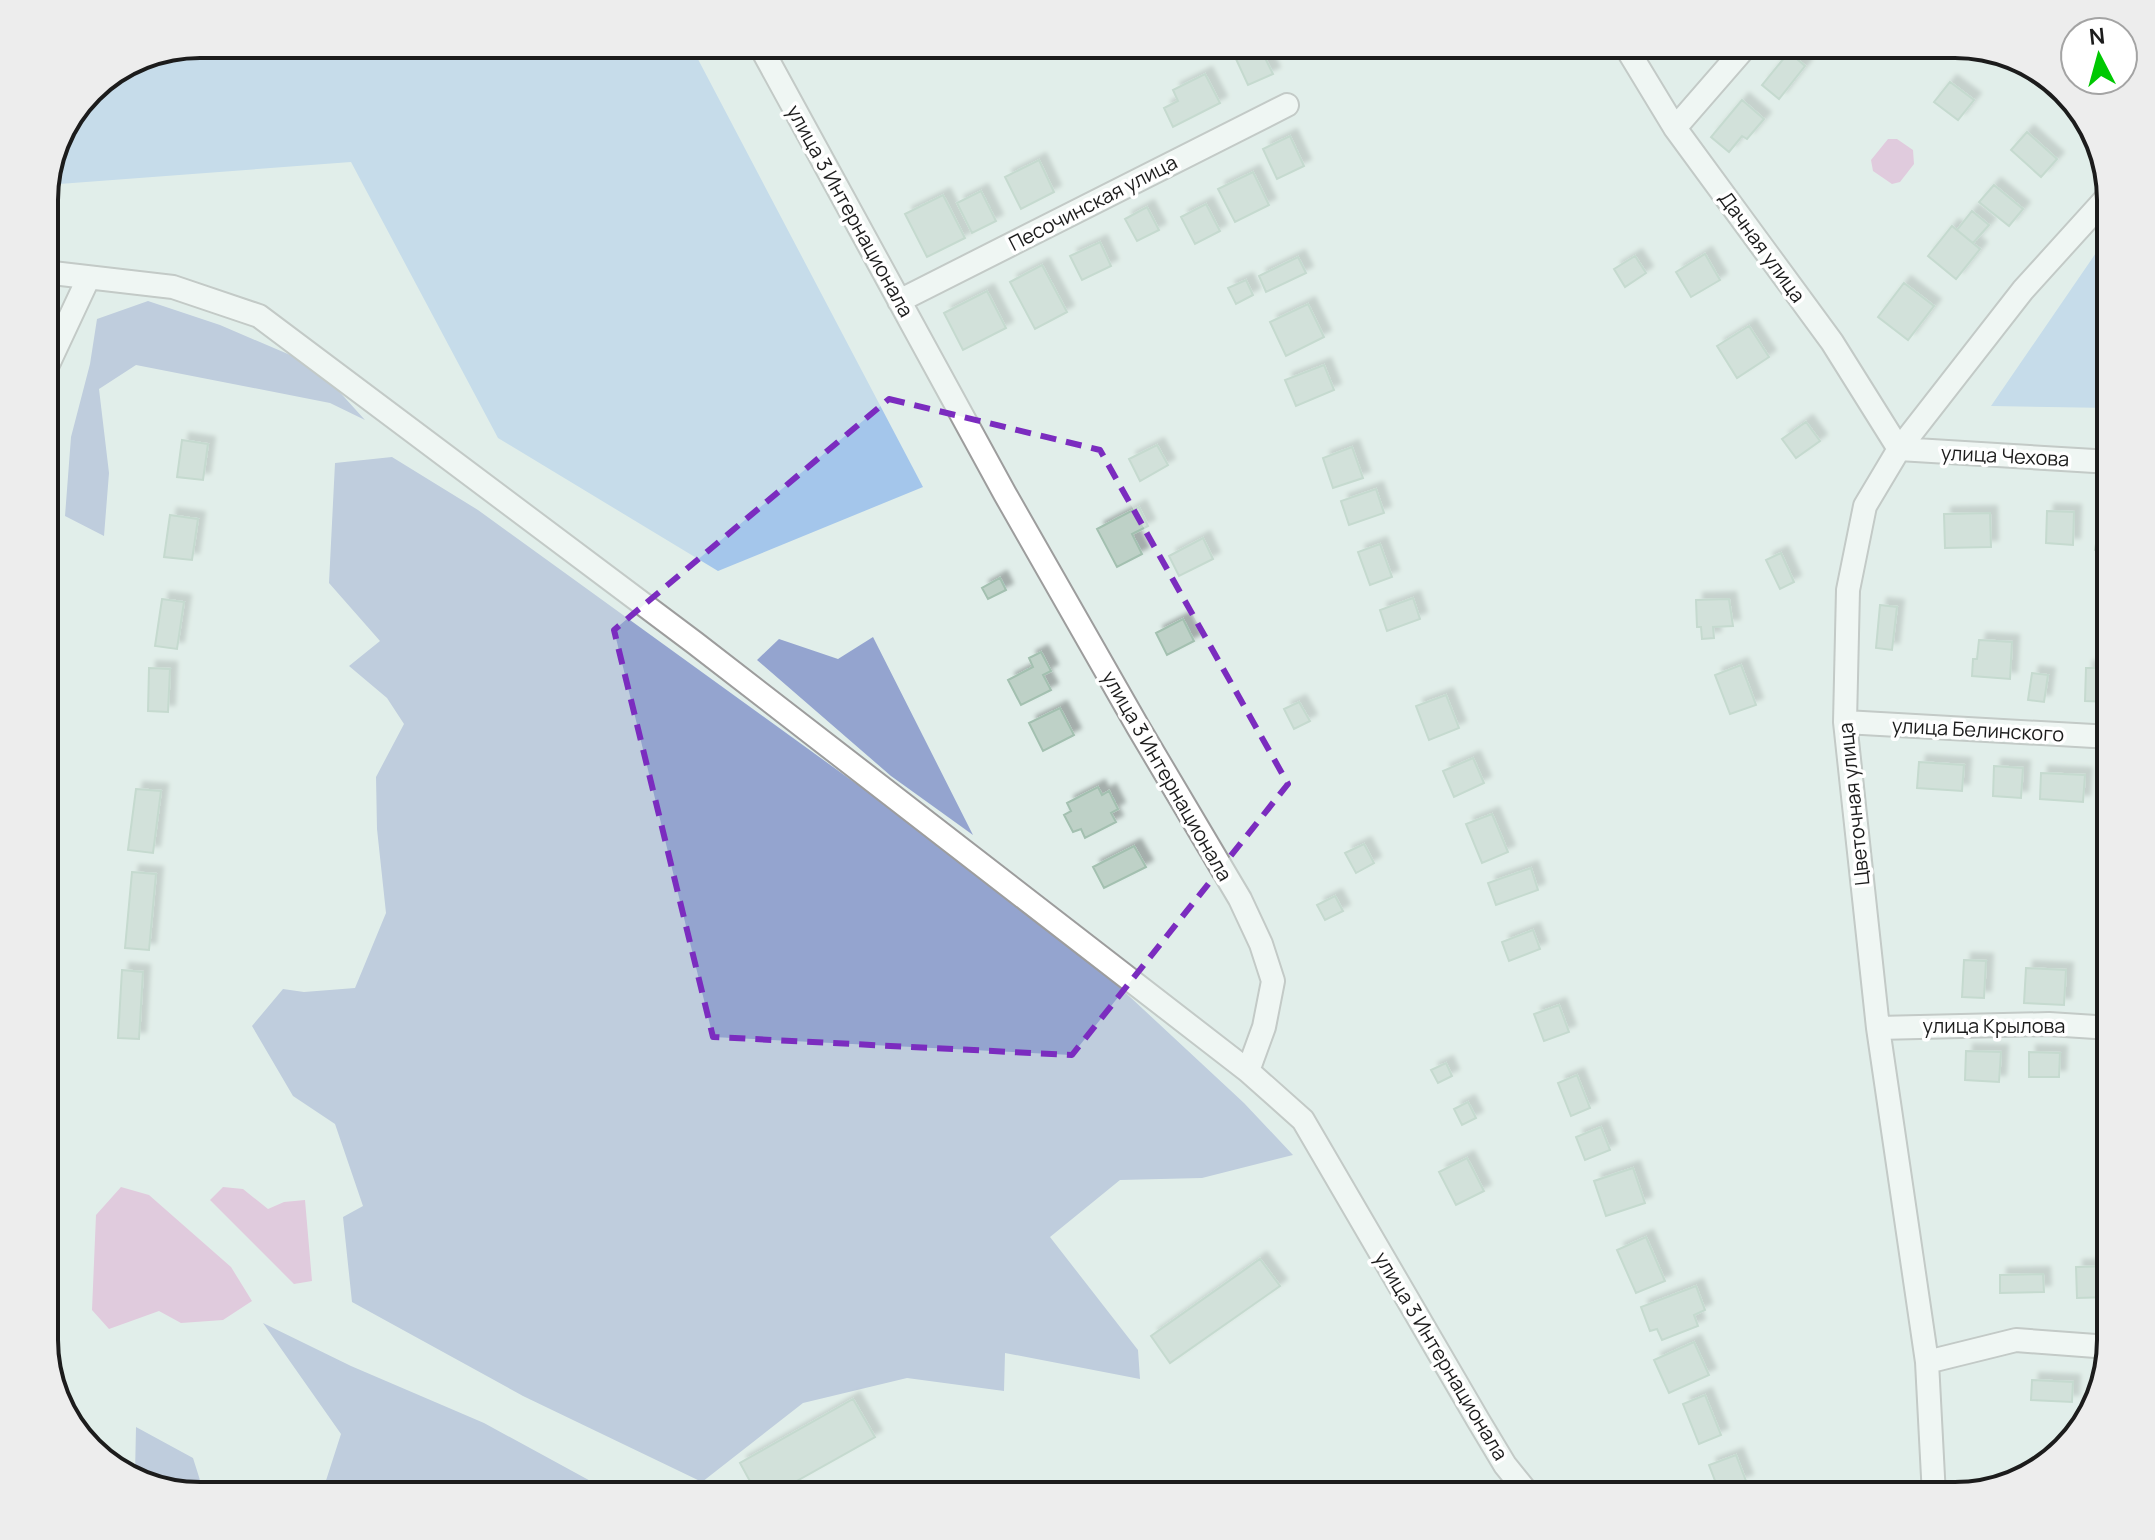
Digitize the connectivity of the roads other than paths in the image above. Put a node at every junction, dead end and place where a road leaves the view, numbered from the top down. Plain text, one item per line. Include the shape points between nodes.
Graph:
1 (767, 58) edge
2 (1632, 58) edge
3 (1736, 58) edge
4 (1287, 105) dead end
5 (1675, 128) junction
6 (2097, 208) edge
7 (58, 274) edge
8 (88, 279) junction
9 (899, 301) junction
10 (58, 343) edge
11 (1899, 449) junction
12 (2097, 461) edge
13 (1845, 722) junction
14 (2097, 736) edge
15 (2097, 1027) edge
16 (1878, 1028) junction
17 (1248, 1071) junction
18 (2097, 1346) edge
19 (1927, 1362) junction
20 (1519, 1482) edge
21 (1933, 1482) edge

1 - 9 street, улица 3 Интернационала
2 - 5 street, Дачная улица
3 - 5 street
4 - 9 street, Песочинская улица
5 - 11 street, Дачная улица via 1832,342
6 - 11 street, Цветочная улица via 2023,290
7 - 8 street
8 - 10 street
8 - 17 street via 173,287 259,316 695,643
9 - 17 street, улица 3 Интернационала via 1261,944 1273,981
11 - 12 street, улица Чехова
11 - 13 street, Цветочная улица via 1865,506 1848,590
13 - 14 street, улица Белинского
13 - 16 street, Цветочная улица
15 - 16 street, улица Крылова
16 - 19 street, Цветочная улица
17 - 20 street, улица 3 Интернационала via 1303,1120
18 - 19 street via 2016,1340
19 - 21 street, Цветочная улица

